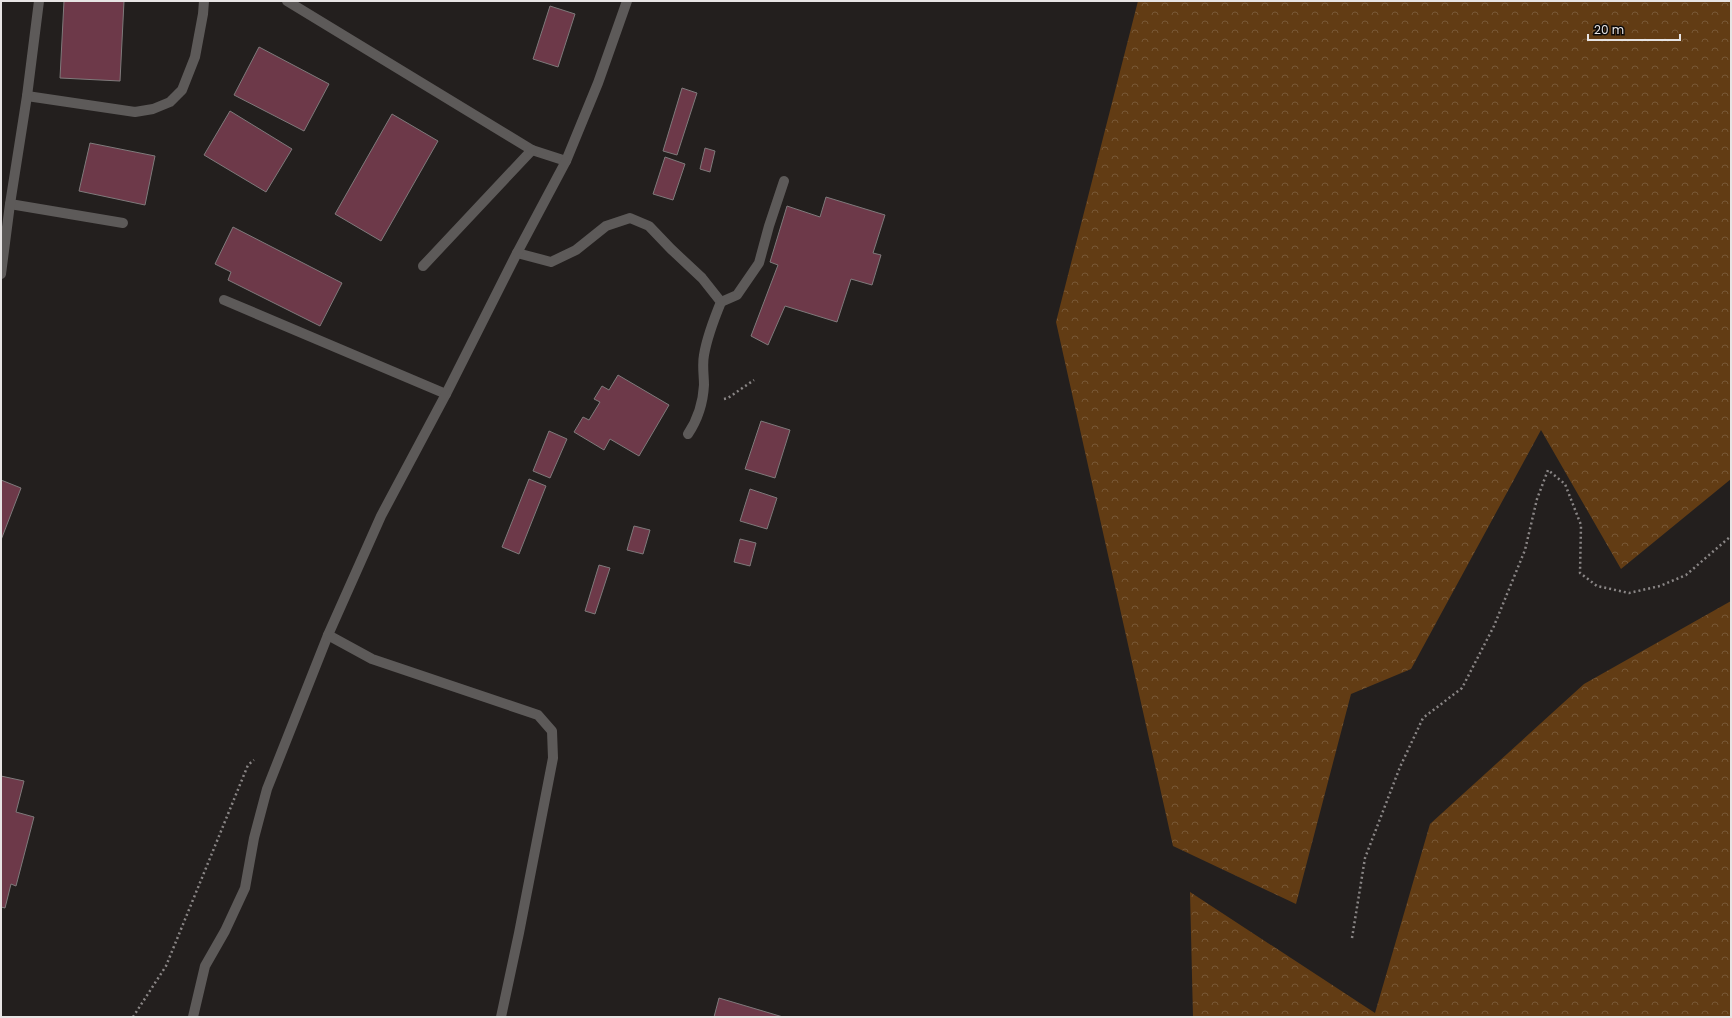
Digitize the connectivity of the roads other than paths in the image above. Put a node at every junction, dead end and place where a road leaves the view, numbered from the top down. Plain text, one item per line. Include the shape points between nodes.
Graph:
1 (39, 1) edge
2 (204, 1) edge
3 (287, 1) edge
4 (627, 1) edge
5 (27, 96) junction
6 (532, 150) junction
7 (566, 161) junction
8 (784, 181) dead end
9 (10, 204) junction
10 (123, 223) dead end
11 (517, 253) junction
12 (423, 266) dead end
13 (1, 274) edge
14 (224, 300) dead end
15 (721, 302) junction
16 (446, 394) junction
17 (688, 434) dead end
18 (328, 635) junction
19 (193, 1017) edge
20 (501, 1017) edge

1 - 5 street
2 - 5 street via 195,57 182,90 170,102 153,109 135,112
3 - 6 street
4 - 7 street via 598,83
5 - 9 street
6 - 7 street
6 - 12 street
7 - 11 street
8 - 15 street via 759,263 737,295
9 - 10 street
9 - 13 street
11 - 15 street via 551,262 576,250 606,226 630,218 649,226 702,278
11 - 16 street
14 - 16 street
15 - 17 street via 703,356 702,405 697,420
16 - 18 street via 381,516
18 - 19 street via 267,790 254,838 245,888 205,966
18 - 20 street via 372,660 538,715 552,731 553,758

